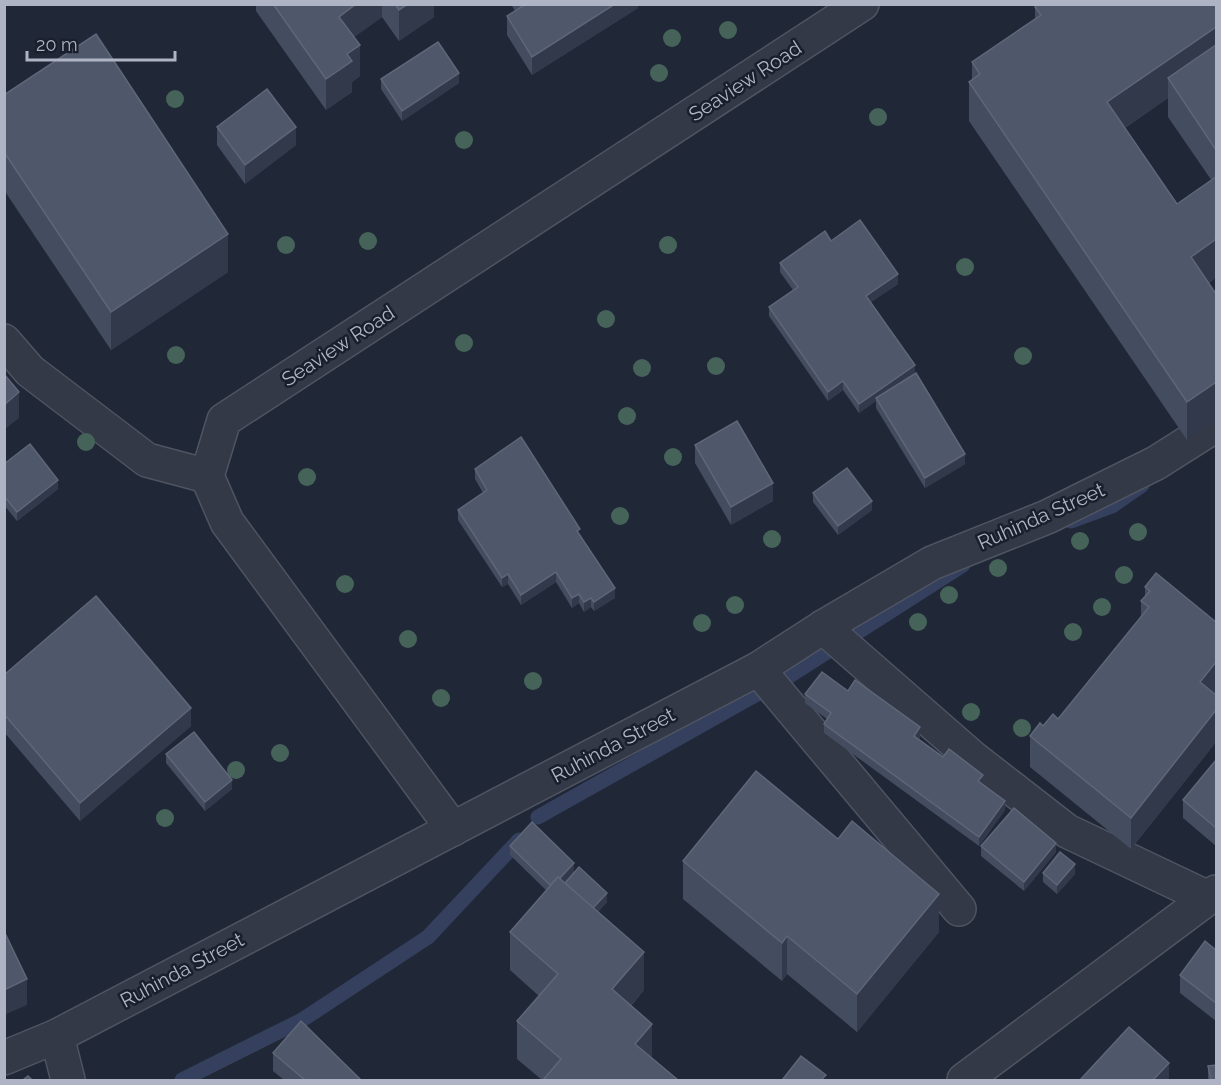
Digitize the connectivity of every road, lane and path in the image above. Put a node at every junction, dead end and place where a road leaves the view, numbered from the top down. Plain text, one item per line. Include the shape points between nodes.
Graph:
1 (862, 4) edge
2 (4, 341) edge
3 (1216, 425) edge
4 (207, 477) junction
5 (823, 627) junction
6 (758, 669) junction
7 (453, 829) junction
8 (1212, 895) edge
9 (959, 909) dead end
10 (57, 1036) junction
11 (4, 1058) edge
12 (68, 1080) edge
13 (964, 1080) edge

1 - 4 street, Seaview Road via 224,420
2 - 4 street via 30,371 147,460
3 - 5 street, Ruhinda Street via 1156,463 1047,517 932,563
4 - 7 street via 227,522
5 - 6 street, Ruhinda Street
5 - 8 street via 973,758 1067,831
6 - 7 street, Ruhinda Street
6 - 9 street
7 - 10 street, Ruhinda Street
8 - 13 street
10 - 11 street, Ruhinda Street
10 - 12 street

